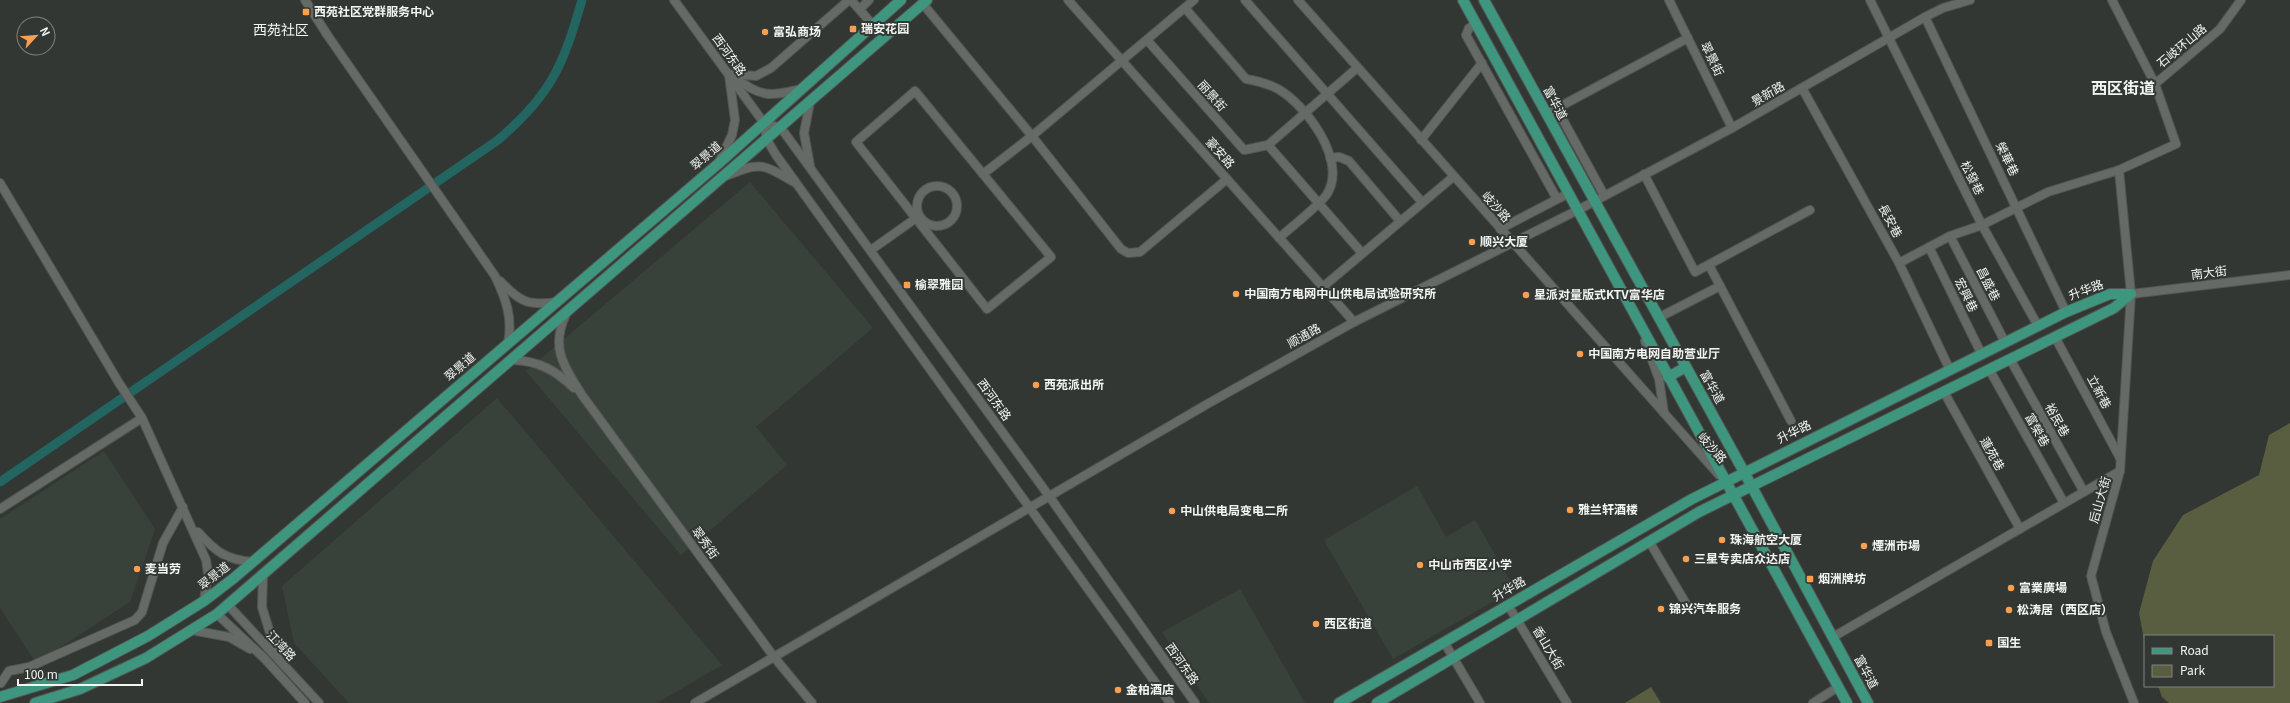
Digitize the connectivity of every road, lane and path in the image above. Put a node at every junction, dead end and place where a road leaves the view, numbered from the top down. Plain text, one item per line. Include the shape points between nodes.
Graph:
1 (305, 0) edge
2 (674, 0) edge
3 (850, 0) edge
4 (869, 0) edge
5 (901, 0) edge
6 (1068, 0) edge
7 (1194, 0) edge
8 (1245, 0) edge
9 (1298, 0) edge
10 (1463, 0) edge
11 (1484, 0) edge
12 (1669, 0) edge
13 (1870, 0) edge
14 (1970, 0) edge
15 (2112, 0) edge
16 (2241, 0) edge
17 (925, 2) edge
18 (1185, 8) junction
19 (860, 9) junction
20 (1925, 17) junction
21 (1476, 24) junction
22 (873, 25) junction
23 (1688, 38) junction
24 (1888, 38) junction
25 (1147, 40) junction
26 (1122, 61) junction
27 (1482, 63) junction
28 (1357, 68) junction
29 (729, 74) junction
30 (2155, 84) junction
31 (1802, 88) junction
32 (802, 89) junction
33 (1327, 94) junction
34 (810, 102) junction
35 (1557, 109) junction
36 (1306, 113) junction
37 (1546, 114) junction
38 (764, 123) junction
39 (781, 128) junction
40 (1732, 128) junction
41 (1032, 136) junction
42 (767, 140) junction
43 (1421, 140) junction
44 (1268, 145) junction
45 (1330, 158) junction
46 (718, 164) junction
47 (811, 169) junction
48 (2119, 170) junction
49 (983, 174) junction
50 (1644, 174) junction
51 (725, 176) junction
52 (1453, 177) junction
53 (1227, 179) junction
54 (0, 183) edge
55 (797, 184) junction
56 (1569, 193) junction
57 (1604, 195) junction
58 (1556, 199) junction
59 (1593, 201) junction
60 (1318, 202) junction
61 (1422, 202) junction
62 (2016, 208) junction
63 (1578, 210) junction
64 (1810, 210) dead end
65 (918, 217) junction
66 (1400, 221) junction
67 (1982, 225) junction
68 (1500, 229) junction
69 (1950, 236) junction
70 (1279, 238) junction
71 (1512, 243) junction
72 (1928, 247) junction
73 (871, 250) junction
74 (1362, 253) junction
75 (1900, 263) junction
76 (1709, 265) junction
77 (2290, 275) edge
78 (495, 276) junction
79 (1324, 286) junction
80 (1720, 286) junction
81 (2131, 294) junction
82 (557, 302) junction
83 (2066, 312) junction
84 (566, 314) junction
85 (1658, 318) junction
86 (1354, 322) junction
87 (1639, 324) junction
88 (2038, 326) junction
89 (2055, 337) junction
90 (2005, 342) junction
91 (508, 343) junction
92 (1982, 355) junction
93 (2010, 359) junction
94 (513, 360) junction
95 (1686, 367) junction
96 (1989, 369) junction
97 (1950, 370) junction
98 (1668, 377) junction
99 (1944, 392) junction
100 (582, 395) junction
101 (1664, 413) junction
102 (140, 415) junction
103 (1792, 421) dead end
104 (2121, 459) junction
105 (2120, 471) junction
106 (1744, 472) junction
107 (1725, 481) junction
108 (1752, 486) junction
109 (2084, 492) junction
110 (1733, 495) junction
111 (1049, 496) junction
112 (2064, 503) junction
113 (183, 508) junction
114 (1028, 508) junction
115 (0, 509) edge
116 (192, 526) junction
117 (2020, 529) junction
118 (1649, 542) junction
119 (252, 562) junction
120 (263, 576) junction
121 (204, 601) junction
122 (228, 605) junction
123 (1508, 605) junction
124 (1688, 607) dead end
125 (217, 614) junction
126 (1517, 620) junction
127 (191, 630) junction
128 (1833, 637) junction
129 (1444, 642) junction
130 (774, 657) junction
131 (264, 658) junction
132 (1453, 658) junction
133 (278, 661) junction
134 (1, 682) edge
135 (1838, 687) junction
136 (3, 696) edge
137 (35, 703) edge
138 (305, 703) edge
139 (319, 703) edge
140 (695, 703) edge
141 (812, 703) edge
142 (1170, 703) edge
143 (1195, 703) edge
144 (1339, 703) edge
145 (1377, 703) edge
146 (1480, 703) edge
147 (1567, 703) edge
148 (1812, 703) edge
149 (1847, 703) edge
150 (1868, 703) edge
151 (2134, 703) edge

1 - 78 street
2 - 29 street, 西河东路
3 - 19 street
3 - 29 street via 771,68 756,76
4 - 19 street
5 - 22 main road, 翠景道
6 - 26 street, 豪安路
7 - 18 street
8 - 33 street
9 - 28 street, 岐沙路
10 - 21 main road
11 - 37 main road, 富华道
12 - 23 street, 翠景街
13 - 24 street, 松發巷
14 - 20 street, 景新路 via 1943,8
15 - 30 street
16 - 30 street, 石岐环山路 via 2220,29
17 - 34 main road
17 - 41 street
18 - 25 street
18 - 36 street via 1246,79 1261,81 1279,90
19 - 22 street
20 - 24 street, 景新路
20 - 62 street, 榮華巷
21 - 27 street via 1469,28 1466,35
21 - 56 main road
22 - 32 main road, 翠景道
23 - 35 street
23 - 40 street, 翠景街
24 - 31 street, 景新路
24 - 67 street, 松發巷
25 - 26 street
25 - 44 street, 丽景街 via 1244,150
26 - 41 street
26 - 53 street, 豪安路
27 - 43 street
27 - 58 street
28 - 33 street, 丽景街
28 - 43 street, 岐沙路
29 - 32 street via 757,93 773,96
29 - 38 street, 西河东路
29 - 46 street via 735,120 732,135
30 - 48 street, 石岐环山路 via 2176,144
31 - 40 street, 景新路
31 - 75 street, 長安巷
32 - 38 main road, 翠景道
33 - 36 street, 丽景街
33 - 61 street
34 - 39 main road
34 - 47 street via 804,133
35 - 37 street
35 - 57 street
36 - 44 street, 丽景街
36 - 45 street via 1323,140
37 - 59 main road, 富华道
38 - 39 street
38 - 42 street, 西河东路
38 - 46 main road, 翠景道
39 - 42 main road
39 - 47 street, 西河东路
40 - 50 street, 景新路
41 - 49 street
41 - 53 street via 1121,250 1128,253 1140,252
42 - 51 main road
42 - 55 street, 西河东路
43 - 52 street, 岐沙路
44 - 60 street
45 - 60 street via 1334,175 1327,194
45 - 66 street via 1339,157 1349,161
46 - 82 main road, 翠景道
47 - 73 street, 西河东路
48 - 62 street via 2048,192
48 - 81 street, 后山大街
49 - 65 street via 915,91 856,142
49 - 65 street via 1051,256 987,309
50 - 57 street, 景新路
50 - 76 street via 1695,272
51 - 55 street via 751,165 768,168
51 - 84 main road
52 - 61 street
52 - 68 street, 岐沙路
53 - 70 street, 豪安路
54 - 102 street
55 - 114 street, 西河东路
56 - 58 street
56 - 63 main road
57 - 59 street, 景新路
58 - 68 street
59 - 63 street, 景新路
59 - 85 main road, 富华道
60 - 70 street
60 - 74 street
61 - 66 street
62 - 67 street
62 - 83 street, 榮華巷
63 - 71 street, 顺通路
63 - 87 main road
64 - 76 street
65 - 65 street via 919,197 929,188 942,187 953,195 956,208 947,224 934,226
65 - 73 street
66 - 74 street
67 - 69 street
67 - 88 street, 松發巷
68 - 71 street, 岐沙路
69 - 72 street
69 - 90 street, 昌盛巷
70 - 79 street, 豪安路
71 - 86 street, 顺通路
71 - 101 street, 岐沙路
72 - 75 street
72 - 92 street, 宏興巷
73 - 111 street, 西河东路
74 - 79 street
75 - 97 street, 長安巷
76 - 80 street
77 - 81 street, 南大街
78 - 82 street via 521,300 537,305
78 - 91 street via 510,316
79 - 86 street, 豪安路
80 - 85 street
80 - 103 street
81 - 83 main road, 升华路 via 2110,294
81 - 89 main road via 2114,308
81 - 104 street, 后山大街
82 - 91 main road, 翠景道
83 - 88 main road, 升华路
84 - 94 main road
84 - 100 street via 558,337 560,356
85 - 95 main road, 富华道
86 - 111 street, 顺通路
87 - 98 main road
87 - 101 street via 1659,379
88 - 90 main road, 升华路
89 - 93 main road
89 - 104 street, 立新巷
90 - 92 main road, 升华路
91 - 119 main road, 翠景道
92 - 97 main road, 升华路
93 - 96 main road
93 - 109 street, 裕民巷
94 - 100 street via 540,363 553,370
94 - 120 main road
95 - 98 main road
95 - 106 main road, 富华道
96 - 99 main road
96 - 112 street, 富榮巷
97 - 106 main road, 升华路
98 - 107 main road
99 - 108 main road
99 - 117 street, 蓮苑巷
100 - 130 street, 翠秀街
101 - 107 street, 岐沙路
102 - 113 street
102 - 115 street
104 - 105 street, 后山大街
105 - 109 street
105 - 151 street, 后山大街 via 2091,576 2106,632
106 - 107 main road, 升华路
106 - 108 main road, 富华道
107 - 110 main road
107 - 123 main road, 升华路
108 - 110 main road
108 - 128 main road, 富华道
109 - 112 street
110 - 118 main road
110 - 135 main road
111 - 114 street, 顺通路
111 - 143 street, 西河东路
112 - 117 street
113 - 116 street
113 - 134 street via 163,543 142,612 135,620 30,667 9,671
114 - 130 street, 顺通路
114 - 142 street, 西河东路
116 - 119 street via 214,549 225,556
116 - 121 street via 206,560 208,573
117 - 128 street
118 - 124 street
118 - 126 main road
119 - 121 main road, 翠景道
120 - 122 main road
120 - 133 street via 262,607
121 - 136 main road, 翠景道 via 148,636 73,675
122 - 125 main road
122 - 133 street, 江湾路
123 - 126 street, 香山大街
123 - 129 main road, 升华路
125 - 127 main road
125 - 131 street, 江湾路
126 - 132 main road
126 - 147 street, 香山大街
127 - 131 street via 228,637
127 - 137 main road via 146,658 80,689
128 - 150 main road, 富华道
129 - 132 street
129 - 144 main road, 升华路
130 - 140 street, 顺通路
130 - 141 street, 翠秀街
131 - 138 street, 江湾路
132 - 145 main road
132 - 146 street
133 - 139 street, 江湾路
134 - 136 street
135 - 148 street
135 - 149 main road

